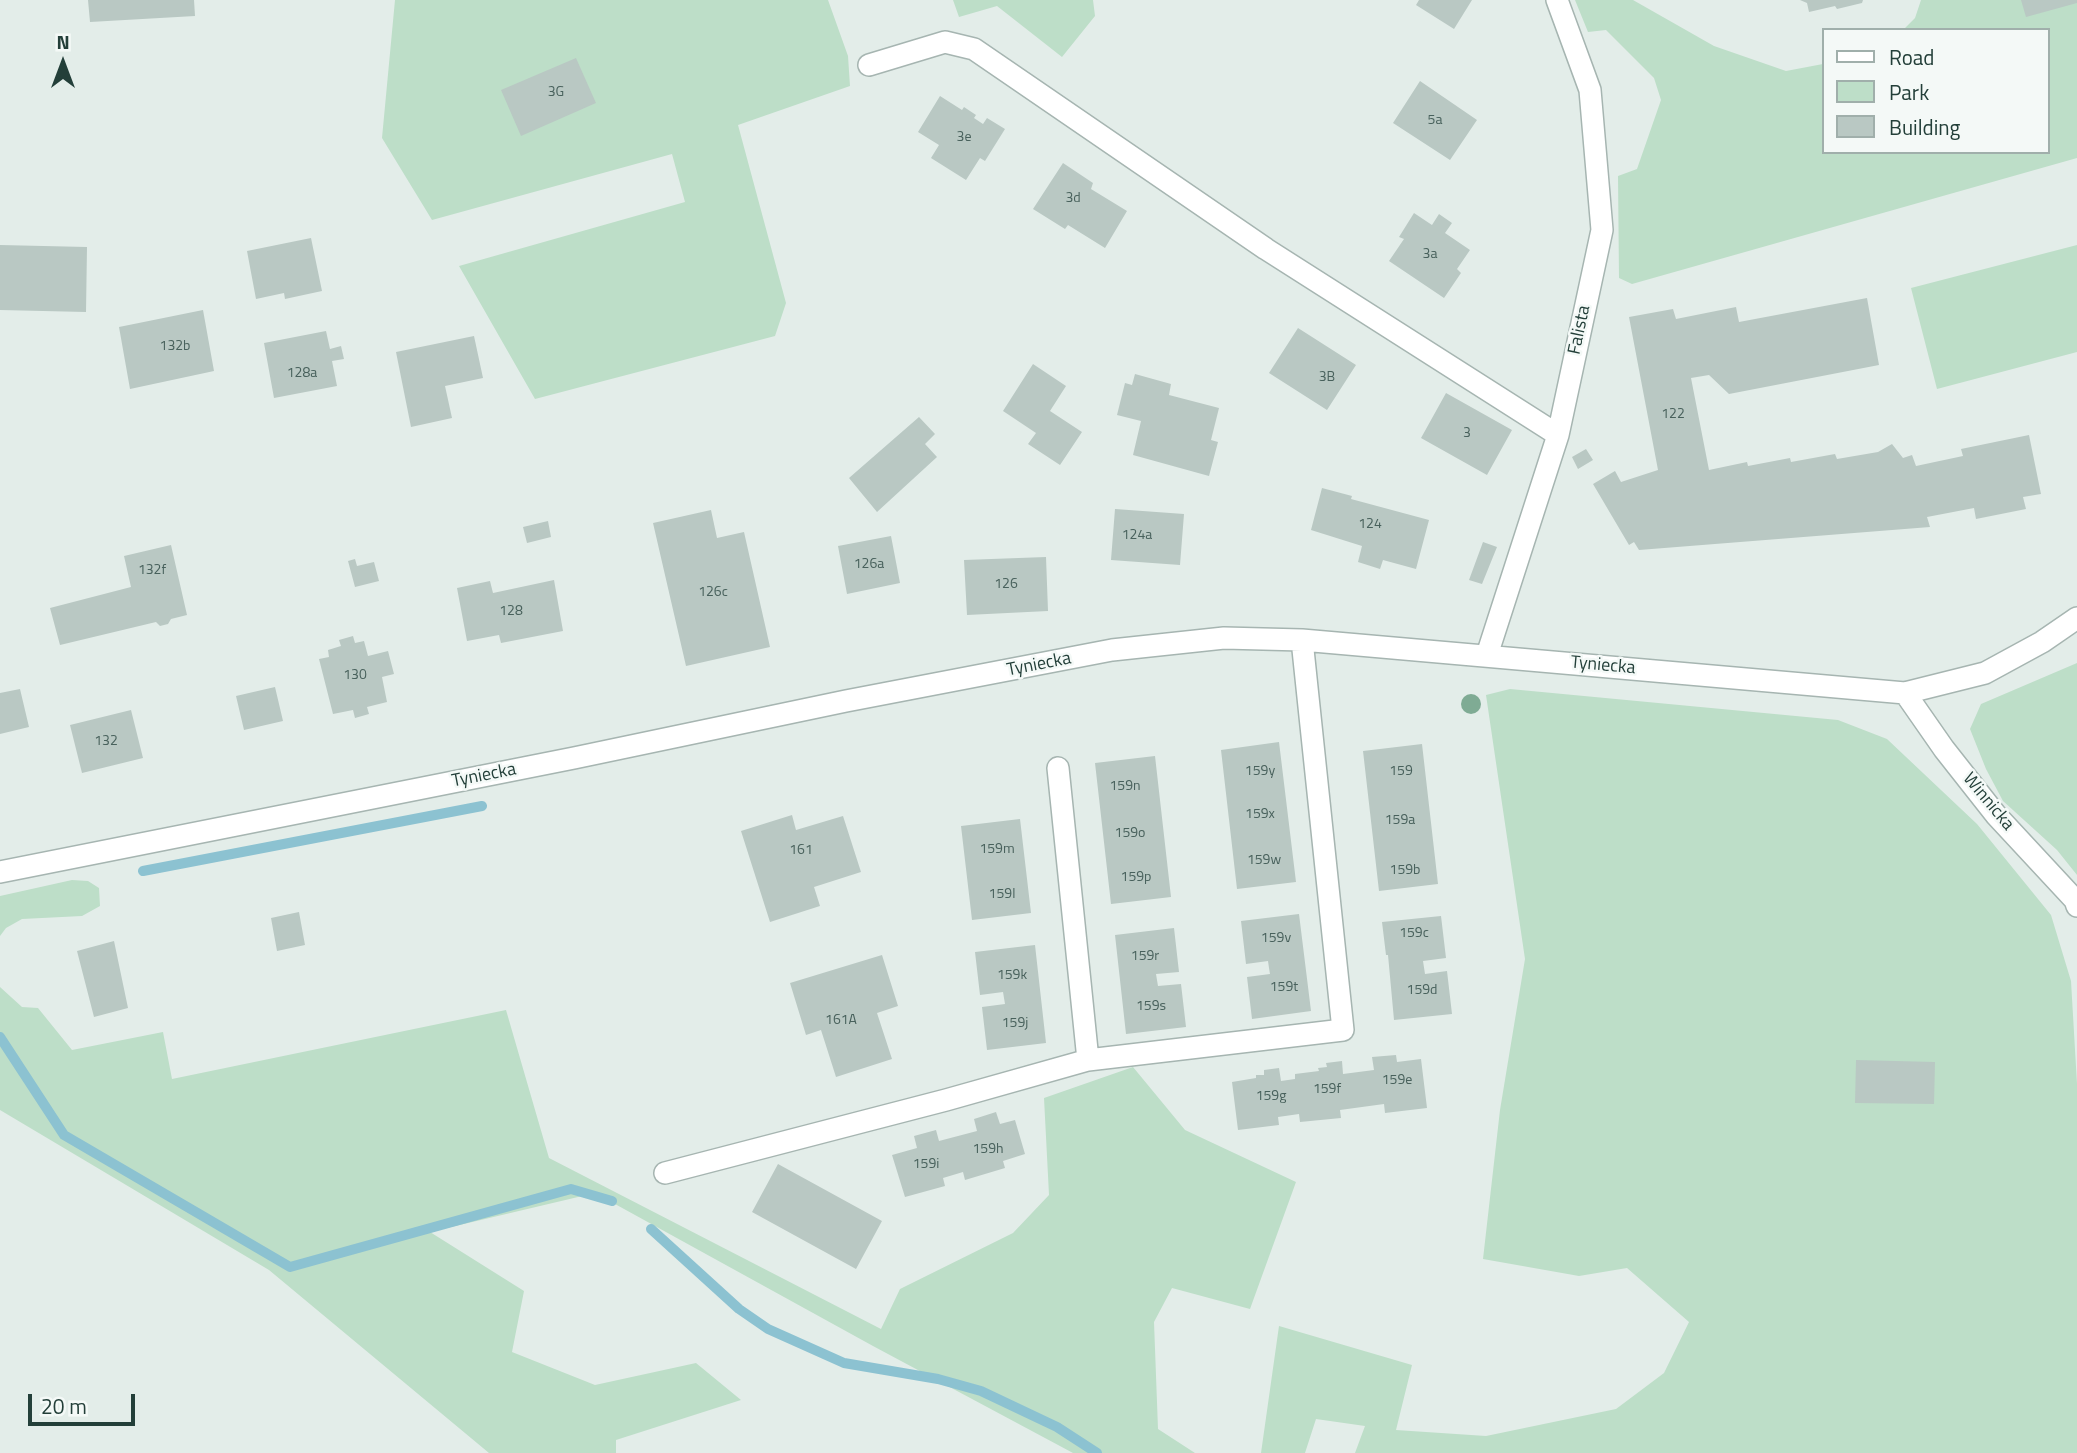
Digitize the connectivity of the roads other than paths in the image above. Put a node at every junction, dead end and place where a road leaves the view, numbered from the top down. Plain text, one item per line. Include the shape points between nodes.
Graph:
1 (1557, 0) edge
2 (869, 65) dead end
3 (1558, 435) junction
4 (2077, 618) edge
5 (1303, 640) junction
6 (1486, 655) junction
7 (1905, 693) junction
8 (1058, 768) dead end
9 (0, 872) edge
10 (2077, 906) edge
11 (1088, 1060) junction
12 (665, 1173) dead end

1 - 3 street, Falista via 1590,90 1602,230
2 - 3 street via 945,42 974,49 1266,249
3 - 6 street, Falista
4 - 7 street, Tyniecka via 1985,673
5 - 6 street, Tyniecka
5 - 9 street, Tyniecka via 1224,638 1112,650
5 - 11 street via 1343,1030
6 - 7 street, Tyniecka
7 - 10 street, Winnicka via 1996,815
8 - 11 street
11 - 12 street

